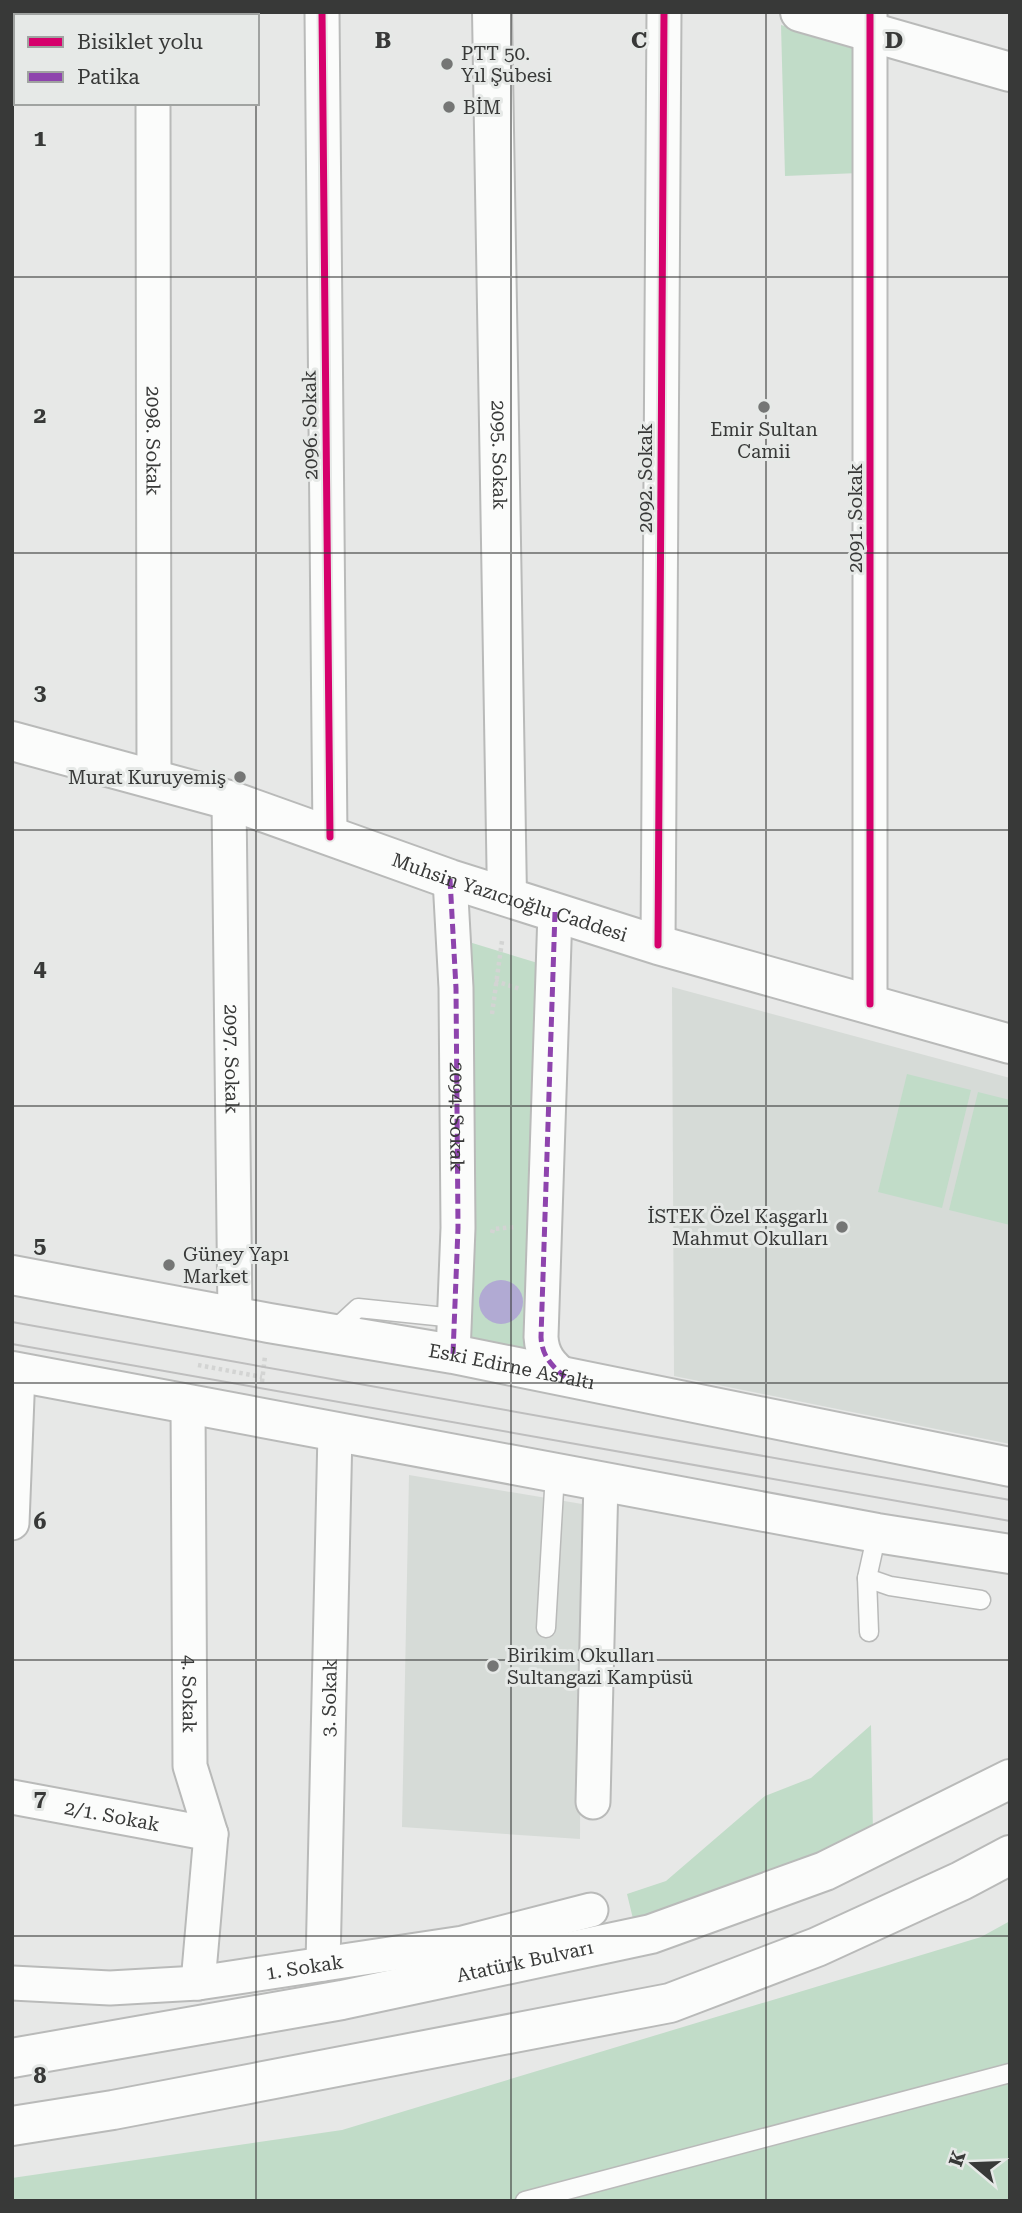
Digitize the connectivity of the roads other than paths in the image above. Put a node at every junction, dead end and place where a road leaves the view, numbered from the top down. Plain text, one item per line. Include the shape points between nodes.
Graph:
1 (322, 12) edge
2 (492, 12) edge
3 (664, 12) edge
4 (800, 12) edge
5 (871, 22) edge
6 (1010, 72) edge
7 (153, 105) edge
8 (12, 741) edge
9 (154, 780) junction
10 (229, 800) junction
11 (330, 837) junction
12 (450, 878) junction
13 (508, 896) junction
14 (555, 912) junction
15 (658, 945) junction
16 (870, 1004) junction
17 (1010, 1044) edge
18 (12, 1251) edge
19 (13, 1275) edge
20 (422, 1315) junction
21 (252, 1320) junction
22 (331, 1333) junction
23 (454, 1336) junction
24 (15, 1371) edge
25 (565, 1377) junction
26 (188, 1404) junction
27 (335, 1432) junction
28 (1010, 1467) edge
29 (555, 1473) junction
30 (601, 1481) junction
31 (12, 1523) edge
32 (877, 1533) junction
33 (1010, 1554) edge
34 (867, 1578) junction
35 (981, 1600) dead end
36 (546, 1628) dead end
37 (869, 1632) dead end
38 (1010, 1779) edge
39 (12, 1797) edge
40 (593, 1802) dead end
41 (211, 1835) junction
42 (1010, 1855) edge
43 (591, 1910) dead end
44 (323, 1964) junction
45 (12, 1983) edge
46 (198, 1983) junction
47 (12, 2034) edge
48 (104, 2042) junction
49 (12, 2058) edge
50 (1010, 2073) edge
51 (12, 2126) edge
52 (526, 2201) edge

1 - 11 street, 2096. Sokak
2 - 13 main road, 2095. Sokak
3 - 15 street, 2092. Sokak
4 - 5 main road
5 - 6 main road
5 - 16 street, 2091. Sokak
7 - 9 street, 2098. Sokak
8 - 9 main road, Muhsin Yazıcıoğlu Caddesi
9 - 10 main road, Muhsin Yazıcıoğlu Caddesi
10 - 11 main road, Muhsin Yazıcıoğlu Caddesi
10 - 21 street, 2097. Sokak
11 - 12 main road, Muhsin Yazıcıoğlu Caddesi
12 - 13 main road, Muhsin Yazıcıoğlu Caddesi
12 - 23 street, 2094. Sokak via 456,988
13 - 14 main road, Muhsin Yazıcıoğlu Caddesi
14 - 15 main road, Muhsin Yazıcıoğlu Caddesi
14 - 25 street via 542,1351
15 - 16 main road, Muhsin Yazıcıoğlu Caddesi
16 - 17 main road, Muhsin Yazıcıoğlu Caddesi
18 - 19 street
19 - 21 main road, Eski Edirne Asfaltı
20 - 22 lane via 358,1308
20 - 23 lane
20 - 23 lane
21 - 22 main road, Eski Edirne Asfaltı
22 - 23 main road, Eski Edirne Asfaltı
23 - 25 main road, Eski Edirne Asfaltı
24 - 26 main road
24 - 31 street
25 - 28 main road, Eski Edirne Asfaltı
26 - 27 main road
26 - 41 street, 4. Sokak via 190,1766
27 - 29 main road
27 - 44 street, 3. Sokak
29 - 30 main road
29 - 36 lane
30 - 32 main road
30 - 40 street
32 - 33 main road
32 - 34 lane
34 - 35 lane
34 - 37 lane
38 - 48 main road, Atatürk Bulvarı via 825,1871 651,1934 342,2000
39 - 41 street, 2/1. Sokak
41 - 46 street, 4. Sokak
42 - 51 main road via 817,1947 670,2003
43 - 44 street, 1. Sokak via 463,1943
44 - 46 street, 1. Sokak
45 - 46 street, 1. Sokak via 110,1988
47 - 48 main road
48 - 49 main road, Atatürk Bulvarı
50 - 52 lane

